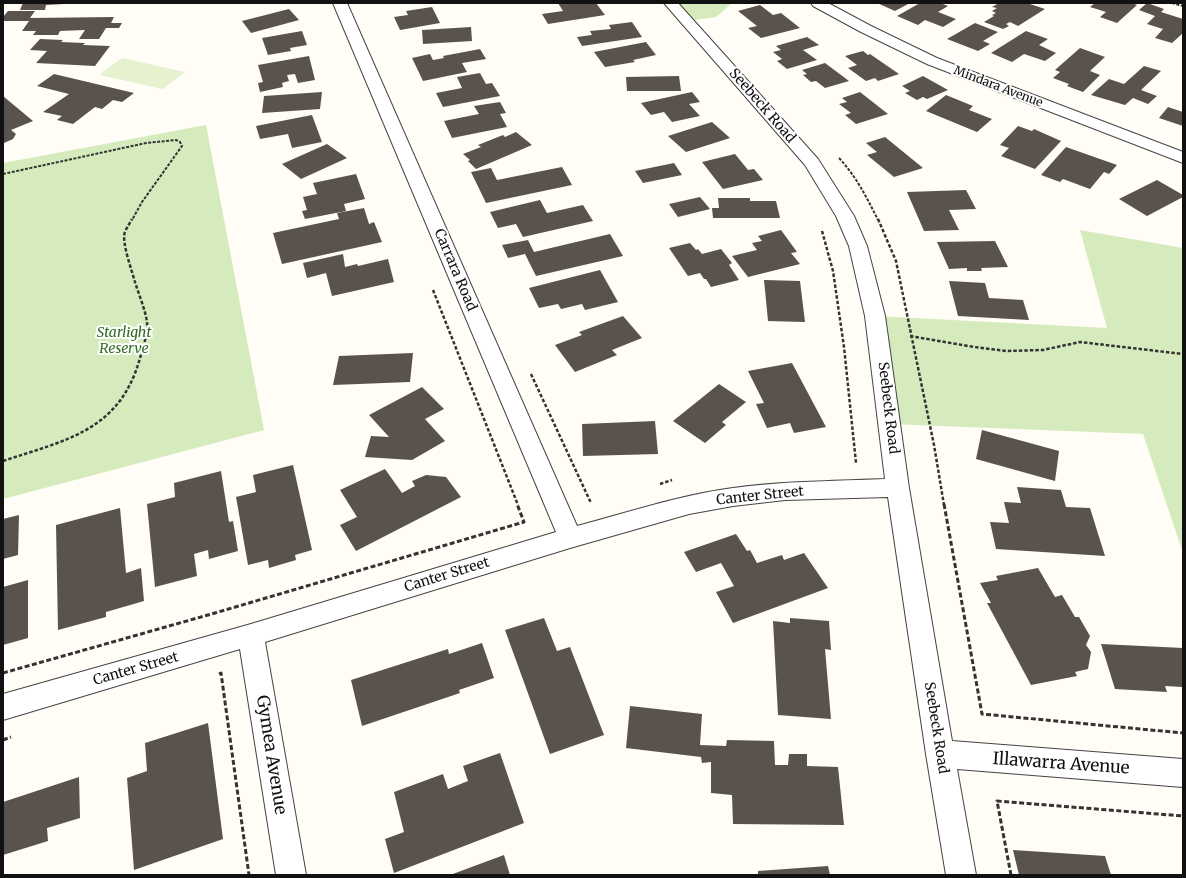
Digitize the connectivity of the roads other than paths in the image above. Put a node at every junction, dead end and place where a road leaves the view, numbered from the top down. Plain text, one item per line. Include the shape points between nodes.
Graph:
1 (340, 3) edge
2 (671, 3) edge
3 (818, 3) edge
4 (1183, 158) edge
5 (898, 488) junction
6 (570, 538) junction
7 (251, 635) junction
8 (3, 707) edge
9 (940, 754) junction
10 (1183, 773) edge
11 (290, 875) edge
12 (961, 875) edge

1 - 6 street, Carrara Road
2 - 5 street, Seebeck Road via 790,136 812,163 845,216 860,254 875,316
3 - 4 street, Mindara Avenue via 932,61
5 - 6 street, Canter Street via 785,491 726,498 689,505
5 - 9 street, Seebeck Road
6 - 7 street, Canter Street
7 - 8 street, Canter Street
7 - 11 street, Gymea Avenue
9 - 10 street, Illawarra Avenue
9 - 12 street, Seebeck Road

